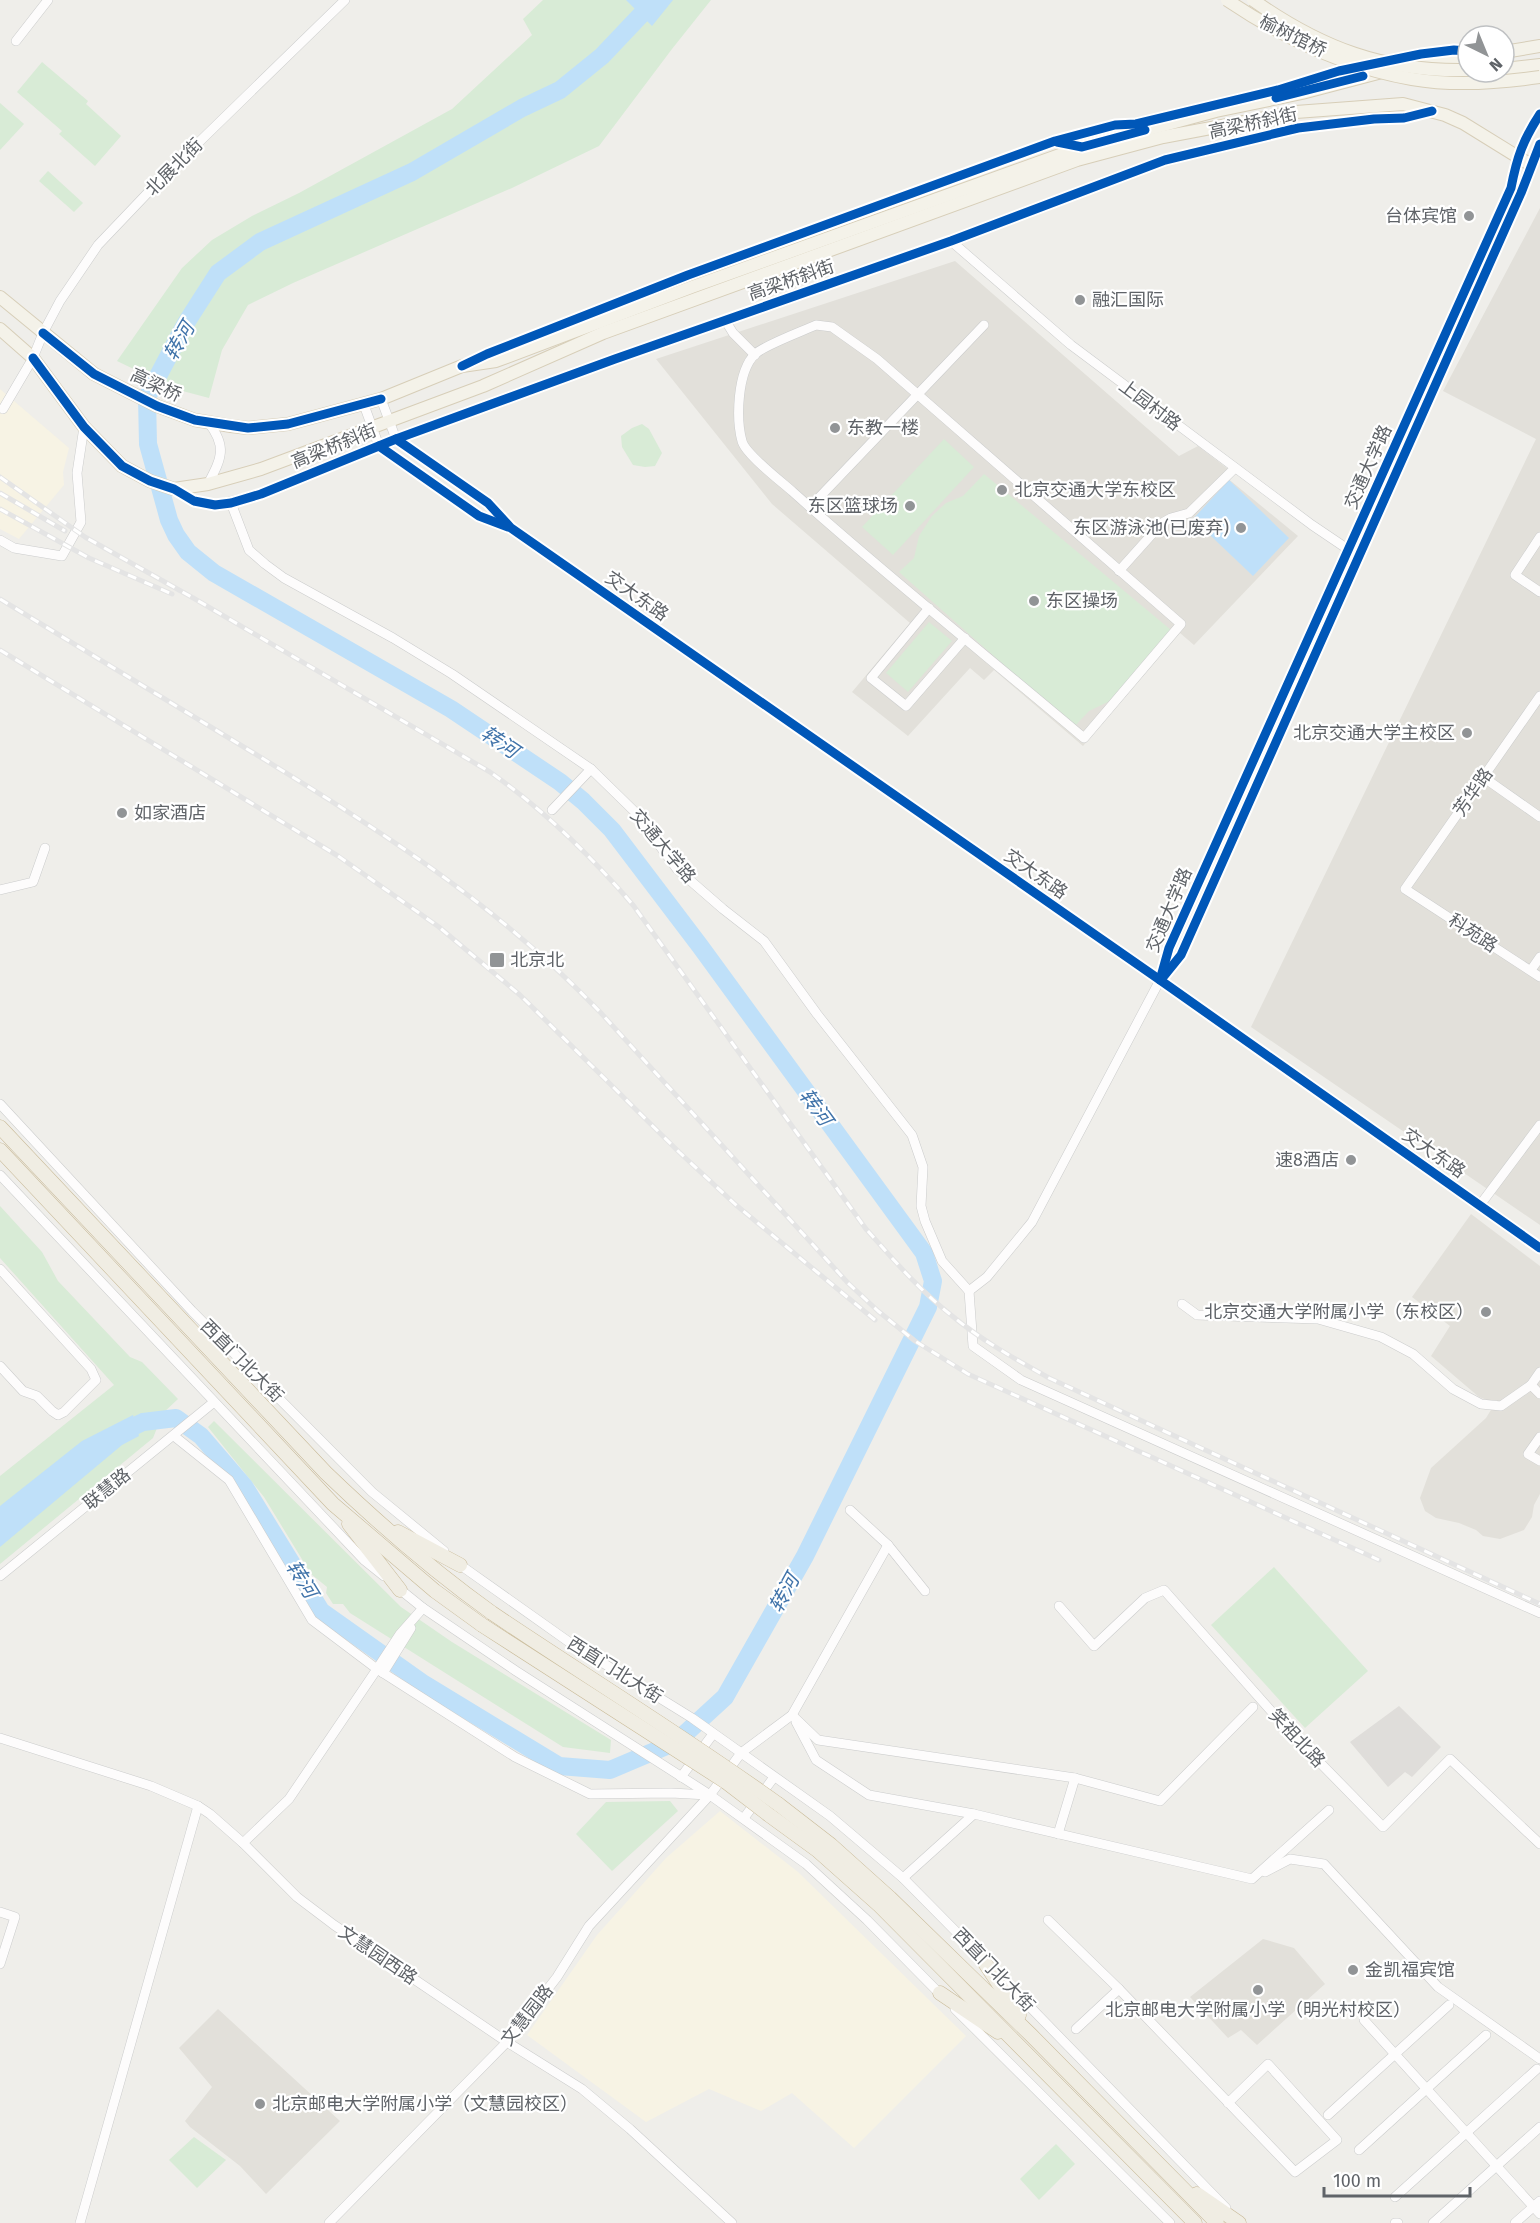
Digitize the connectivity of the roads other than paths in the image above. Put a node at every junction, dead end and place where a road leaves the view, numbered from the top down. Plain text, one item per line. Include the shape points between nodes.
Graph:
1 (48, 0) edge
2 (345, 0) edge
3 (1227, 0) edge
4 (1253, 0) edge
5 (16, 41) dead end
6 (1540, 46) edge
7 (1456, 50) edge
8 (1516, 50) edge
9 (1456, 59) edge
10 (1540, 65) edge
11 (1516, 68) edge
12 (1456, 70) edge
13 (1540, 77) edge
14 (1432, 111) junction
15 (1540, 114) edge
16 (1054, 141) junction
17 (1540, 144) edge
18 (1082, 147) junction
19 (1517, 155) junction
20 (1535, 168) edge
21 (951, 241) junction
22 (0, 297) edge
23 (725, 320) junction
24 (984, 325) dead end
25 (0, 329) edge
26 (43, 333) junction
27 (755, 354) junction
28 (33, 358) junction
29 (462, 366) junction
30 (918, 394) junction
31 (381, 399) junction
32 (364, 405) junction
33 (3, 409) dead end
34 (195, 420) joint
35 (389, 420) junction
36 (208, 422) junction
37 (372, 426) junction
38 (84, 427) junction
39 (396, 439) junction
40 (379, 446) junction
41 (1235, 468) junction
42 (208, 484) junction
43 (174, 489) junction
44 (231, 503) junction
45 (810, 507) junction
46 (511, 528) junction
47 (1540, 537) edge
48 (0, 540) edge
49 (1349, 550) junction
50 (1359, 556) junction
51 (1119, 570) junction
52 (1540, 592) edge
53 (929, 608) junction
54 (965, 638) junction
55 (1540, 696) edge
56 (591, 769) junction
57 (1483, 777) junction
58 (555, 807) dead end
59 (1540, 817) edge
60 (45, 848) dead end
61 (1405, 889) joint
62 (0, 890) edge
63 (1540, 957) edge
64 (1531, 970) junction
65 (1540, 977) edge
66 (1160, 980) junction
67 (0, 1104) edge
68 (0, 1119) edge
69 (1540, 1125) edge
70 (0, 1128) edge
71 (15, 1142) junction
72 (0, 1150) edge
73 (0, 1175) edge
74 (1480, 1205) junction
75 (1540, 1248) edge
76 (0, 1269) edge
77 (969, 1291) junction
78 (1182, 1304) dead end
79 (0, 1366) edge
80 (1540, 1372) edge
81 (1531, 1385) junction
82 (1540, 1394) edge
83 (214, 1402) junction
84 (177, 1433) junction
85 (1540, 1437) edge
86 (1540, 1461) edge
87 (333, 1503) junction
88 (850, 1510) dead end
89 (375, 1519) junction
90 (888, 1545) junction
91 (460, 1565) junction
92 (0, 1576) edge
93 (400, 1590) junction
94 (925, 1591) dead end
95 (1059, 1606) dead end
96 (423, 1608) junction
97 (1540, 1613) edge
98 (380, 1671) junction
99 (1253, 1707) dead end
100 (792, 1715) junction
101 (715, 1735) junction
102 (0, 1737) edge
103 (741, 1753) junction
104 (677, 1775) junction
105 (774, 1777) junction
106 (1076, 1778) junction
107 (710, 1795) junction
108 (198, 1806) junction
109 (774, 1809) junction
110 (1329, 1810) dead end
111 (974, 1814) junction
112 (744, 1818) junction
113 (1058, 1834) junction
114 (243, 1843) junction
115 (1540, 1844) edge
116 (903, 1878) junction
117 (1252, 1879) junction
118 (0, 1912) edge
119 (1048, 1920) dead end
120 (981, 1956) junction
121 (0, 1964) edge
122 (1119, 1989) junction
123 (940, 1993) junction
124 (1449, 2006) dead end
125 (1364, 2020) dead end
126 (1076, 2029) dead end
127 (1031, 2035) junction
128 (1486, 2036) dead end
129 (507, 2042) junction
130 (1026, 2051) junction
131 (1395, 2054) junction
132 (1539, 2064) edge
133 (1426, 2089) junction
134 (1228, 2103) junction
135 (1328, 2115) dead end
136 (1540, 2127) edge
137 (1466, 2134) junction
138 (1359, 2150) dead end
139 (1495, 2167) junction
140 (1173, 2177) junction
141 (1161, 2186) junction
142 (1395, 2197) dead end
143 (1538, 2207) edge
144 (80, 2223) edge
145 (329, 2223) edge
146 (732, 2223) edge
147 (1170, 2223) edge
148 (1185, 2223) edge
149 (1196, 2223) edge
150 (1217, 2223) edge
151 (1240, 2223) edge
152 (1433, 2223) edge
153 (1515, 2223) edge
154 (1520, 2223) edge
155 (1533, 2223) edge

1 - 5 street
2 - 26 street, 北展北街 via 159,181 99,245
3 - 13 main road, 榆树馆桥, bridge via 1264,25 1315,49 1413,80 1500,82
4 - 12 main road, 榆树馆桥, bridge via 1318,39 1368,60 1412,68
6 - 8 main road
7 - 16 street, 高梁桥斜街 via 1339,71 1278,90
9 - 18 main road, 高梁桥斜街 via 1356,77
10 - 11 main road
14 - 19 main road, 高梁桥斜街 via 1463,123
14 - 21 street, 高梁桥斜街 via 1404,118 1298,128 1165,160
14 - 35 main road, 高梁桥斜街 via 1403,104 1296,112 1163,137 1077,160 603,333 483,386
15 - 19 street, 交通大学路
16 - 18 street
16 - 29 street, 高梁桥斜街 via 688,274
17 - 20 street, 交通大学路
18 - 29 main road, 高梁桥斜街 via 496,361
19 - 20 main road, 高梁桥斜街
19 - 49 street, 交通大学路 via 1511,188
20 - 50 street, 交通大学路
21 - 23 street, 高梁桥斜街
21 - 41 street, 上园村路 via 1071,345
22 - 26 main road
23 - 27 street
23 - 39 street, 高梁桥斜街
24 - 30 street
25 - 28 main road
26 - 28 street, 北展北街
26 - 34 main road, 高梁桥 via 94,374 157,406
27 - 30 street via 816,325 832,327
27 - 45 street via 744,373 740,393 742,444
28 - 33 street, 北展北街
28 - 38 main road
29 - 31 main road, 高梁桥斜街
30 - 45 street
30 - 51 street
31 - 32 main road, 高梁桥斜街
31 - 35 street
32 - 36 main road, 高梁桥斜街 via 288,424 248,428
32 - 37 street
34 - 36 main road, 高梁桥斜街
35 - 37 main road, 高梁桥斜街
35 - 39 street
36 - 42 street via 222,447
37 - 40 street
37 - 42 main road, 高梁桥斜街 via 261,469
38 - 43 main road via 122,466
38 - 48 street via 77,473 81,522 62,556 14,548
39 - 40 street, 高梁桥斜街
39 - 46 street, 交大东路 via 488,503
40 - 44 street, 高梁桥斜街
40 - 46 street, 交大东路 via 478,516
41 - 49 street, 上园村路
41 - 51 street via 1189,513 1162,523
42 - 43 main road, 高梁桥斜街
43 - 44 street, 高梁桥斜街 via 194,501
44 - 56 street, 交通大学路 via 249,550 265,564 452,674
45 - 53 street
46 - 66 street, 交大东路
47 - 52 street via 1515,575
49 - 50 street, 上园村路
49 - 66 street, 交通大学路 via 1169,948
50 - 66 street, 交通大学路 via 1181,955
51 - 54 street via 1181,624 1084,738
53 - 54 street
53 - 54 street via 871,678 906,706
55 - 57 street, 芳华路
56 - 58 street
56 - 77 street, 交通大学路 via 634,811 677,869 764,941 912,1135 923,1167 921,1206 925,1221 942,1261
57 - 59 street
57 - 61 street, 芳华路
60 - 62 street via 33,882
61 - 64 street, 科苑路
63 - 64 street
64 - 65 street, 科苑路
66 - 74 street, 交大东路
66 - 77 street, 交通大学路 via 1032,1222 987,1277
67 - 91 street, 西直门北大街 via 192,1311 372,1492
68 - 71 highway
69 - 74 street
70 - 71 highway, 西直门北大街
71 - 89 highway, 西直门北大街 via 326,1473
72 - 87 highway, 西直门北大街
73 - 83 street
74 - 75 street, 交大东路
76 - 79 street via 91,1369 96,1380 59,1415 37,1396 22,1390
77 - 97 street via 973,1346 1021,1380
78 - 81 street via 1197,1314 1318,1319 1381,1337 1413,1354 1453,1389 1481,1404 1502,1406
80 - 81 street
81 - 82 street
83 - 84 street, 联慧路
83 - 93 street via 364,1560
84 - 92 street, 联慧路
84 - 98 street via 229,1480 312,1620
85 - 86 street via 1528,1454
87 - 93 highway
87 - 109 highway, 西直门北大街, bridge via 435,1591 482,1625
88 - 90 street
89 - 91 highway
89 - 109 highway, 西直门北大街, bridge via 492,1613 734,1772
90 - 94 street
90 - 100 street
91 - 101 street, 西直门北大街 via 569,1642
93 - 96 street
95 - 115 street, 笑祖北路 via 1094,1646 1145,1598 1164,1590 1288,1730 1383,1827 1450,1759
96 - 98 street
96 - 104 street
98 - 107 street via 515,1757 590,1794
98 - 114 street via 289,1799
99 - 106 street via 1160,1802
100 - 103 street, 文慧园路
100 - 106 street via 818,1740
100 - 111 street via 816,1760 869,1795
101 - 103 street, 西直门北大街
101 - 104 street
102 - 108 street, 文慧园西路 via 151,1786
103 - 105 street, 西直门北大街
103 - 107 street, 文慧园路
104 - 107 street
105 - 112 street
105 - 116 street, 西直门北大街 via 830,1816
106 - 113 street
107 - 112 street
107 - 129 street, 文慧园路 via 589,1926 557,1977
108 - 114 street, 文慧园西路
108 - 144 street
109 - 127 highway, 西直门北大街 via 831,1845
109 - 130 highway, 西直门北大街 via 880,1906
110 - 117 street
111 - 113 street
111 - 116 street
112 - 123 street via 806,1864
113 - 117 street
114 - 129 street, 文慧园西路 via 297,1897 334,1925
116 - 120 street, 西直门北大街
117 - 132 street via 1290,1859 1324,1864 1438,1987
118 - 121 street via 15,1917
119 - 122 street
120 - 127 highway
120 - 151 street, 西直门北大街
122 - 126 street
122 - 134 street
123 - 130 highway
123 - 147 street
124 - 131 street
125 - 131 street
127 - 140 highway, 西直门北大街
128 - 133 street
129 - 145 street, 文慧园路
129 - 146 street, 文慧园西路 via 582,2089
130 - 141 highway, 西直门北大街
131 - 133 street
131 - 135 street
132 - 137 street
133 - 137 street
133 - 138 street
134 - 134 street via 1295,2172 1337,2140 1268,2064
136 - 139 street
137 - 139 street
137 - 142 street
139 - 143 street
139 - 152 street
140 - 150 highway, 西直门北大街
140 - 151 highway
141 - 148 highway
141 - 149 highway, 西直门北大街
143 - 153 street
154 - 155 street via 1527,2217

